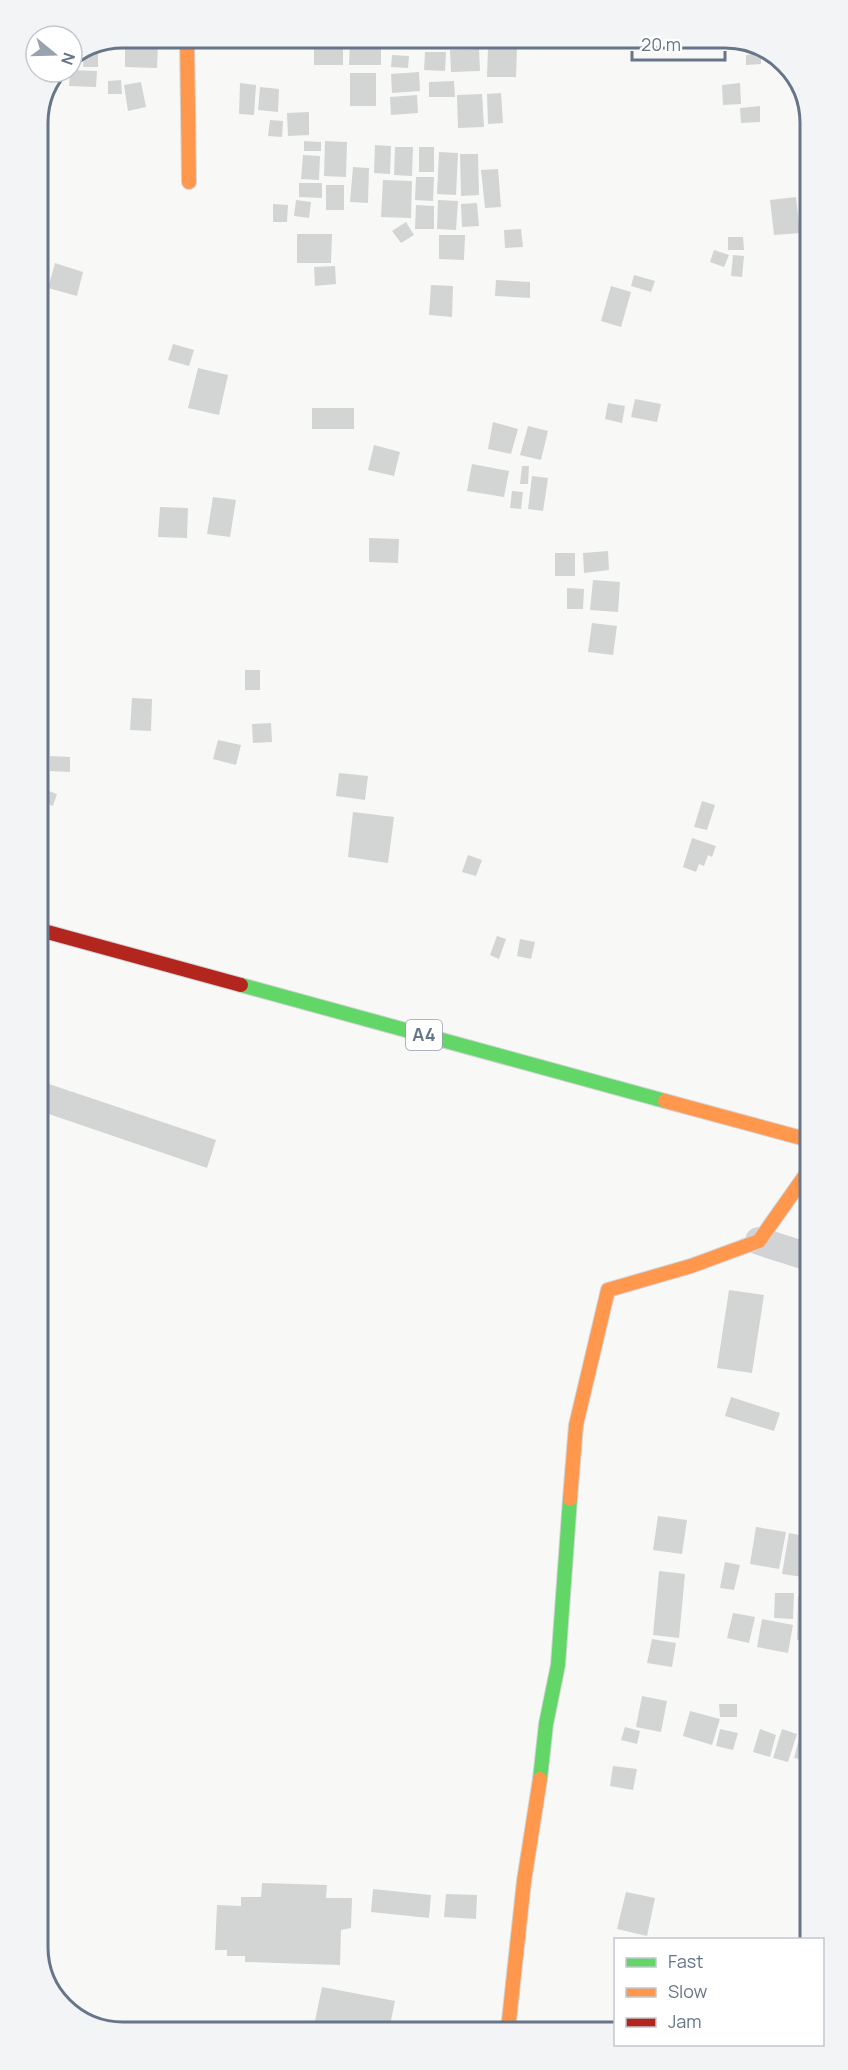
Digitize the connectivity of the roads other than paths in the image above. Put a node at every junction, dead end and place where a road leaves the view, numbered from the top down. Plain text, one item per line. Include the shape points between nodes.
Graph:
1 (187, 48) edge
2 (189, 182) dead end
3 (48, 932) edge
4 (800, 1138) edge
5 (800, 1183) edge
6 (759, 1241) junction
7 (800, 1254) edge
8 (509, 2022) edge

1 - 2 main road
3 - 4 main road, A4
5 - 6 main road
6 - 7 street
6 - 8 main road via 608,1290 576,1425 558,1665 524,1881

